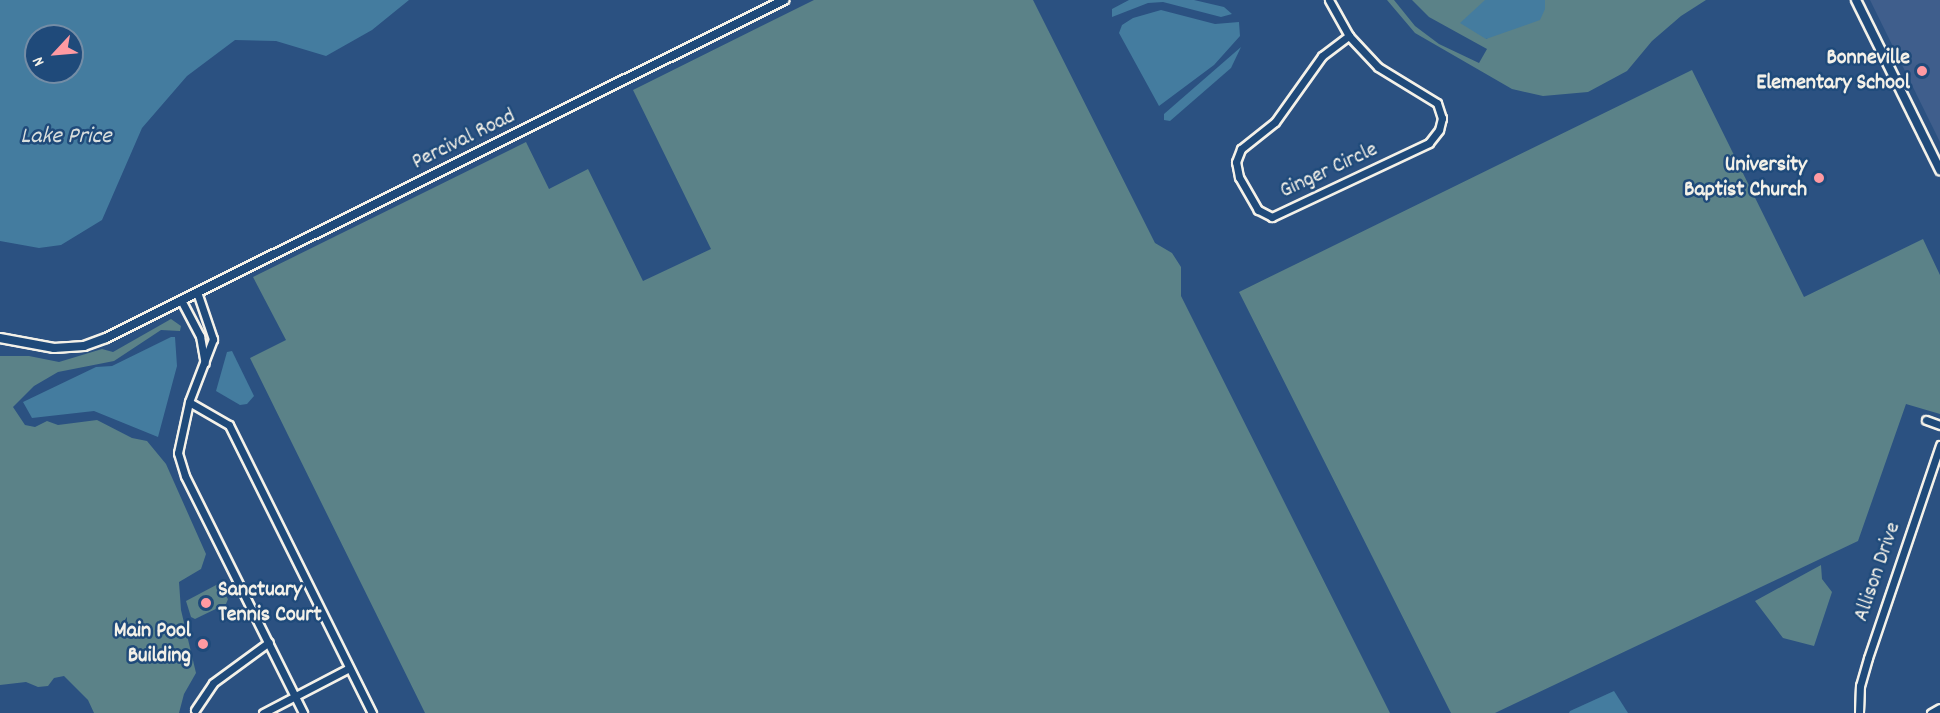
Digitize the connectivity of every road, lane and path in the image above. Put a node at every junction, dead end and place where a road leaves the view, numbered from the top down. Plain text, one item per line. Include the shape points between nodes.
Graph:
1 (784, 0) edge
2 (1329, 0) edge
3 (1856, 0) edge
4 (1349, 36) junction
5 (1937, 158) edge
6 (1940, 170) edge
7 (197, 292) junction
8 (181, 300) junction
9 (0, 338) edge
10 (206, 365) junction
11 (189, 402) junction
12 (1926, 420) dead end
13 (1940, 425) edge
14 (1940, 446) edge
15 (269, 642) junction
16 (349, 668) junction
17 (295, 696) junction
18 (1940, 708) edge
19 (195, 710) dead end
20 (263, 713) edge
21 (303, 713) edge
22 (372, 713) edge
23 (1859, 713) edge
24 (1931, 713) edge

1 - 7 street, Percival Road
2 - 4 street
3 - 5 street
4 - 4 street, Ginger Circle via 1378,67 1437,103 1442,118 1439,130 1429,143 1272,217 1258,210 1239,177 1236,162 1241,149 1275,122 1322,56
5 - 6 street
7 - 8 street, Percival Road
7 - 10 street via 213,339
8 - 9 street, Percival Road via 84,346 54,348
8 - 10 street via 200,336
10 - 11 street
11 - 15 street via 178,453 185,476
11 - 16 street via 229,425
12 - 13 street
14 - 23 street, Allison Drive via 1868,658 1860,686
15 - 17 street
15 - 19 street via 213,683
16 - 17 street
16 - 22 street
17 - 20 street
17 - 21 street
18 - 24 street

